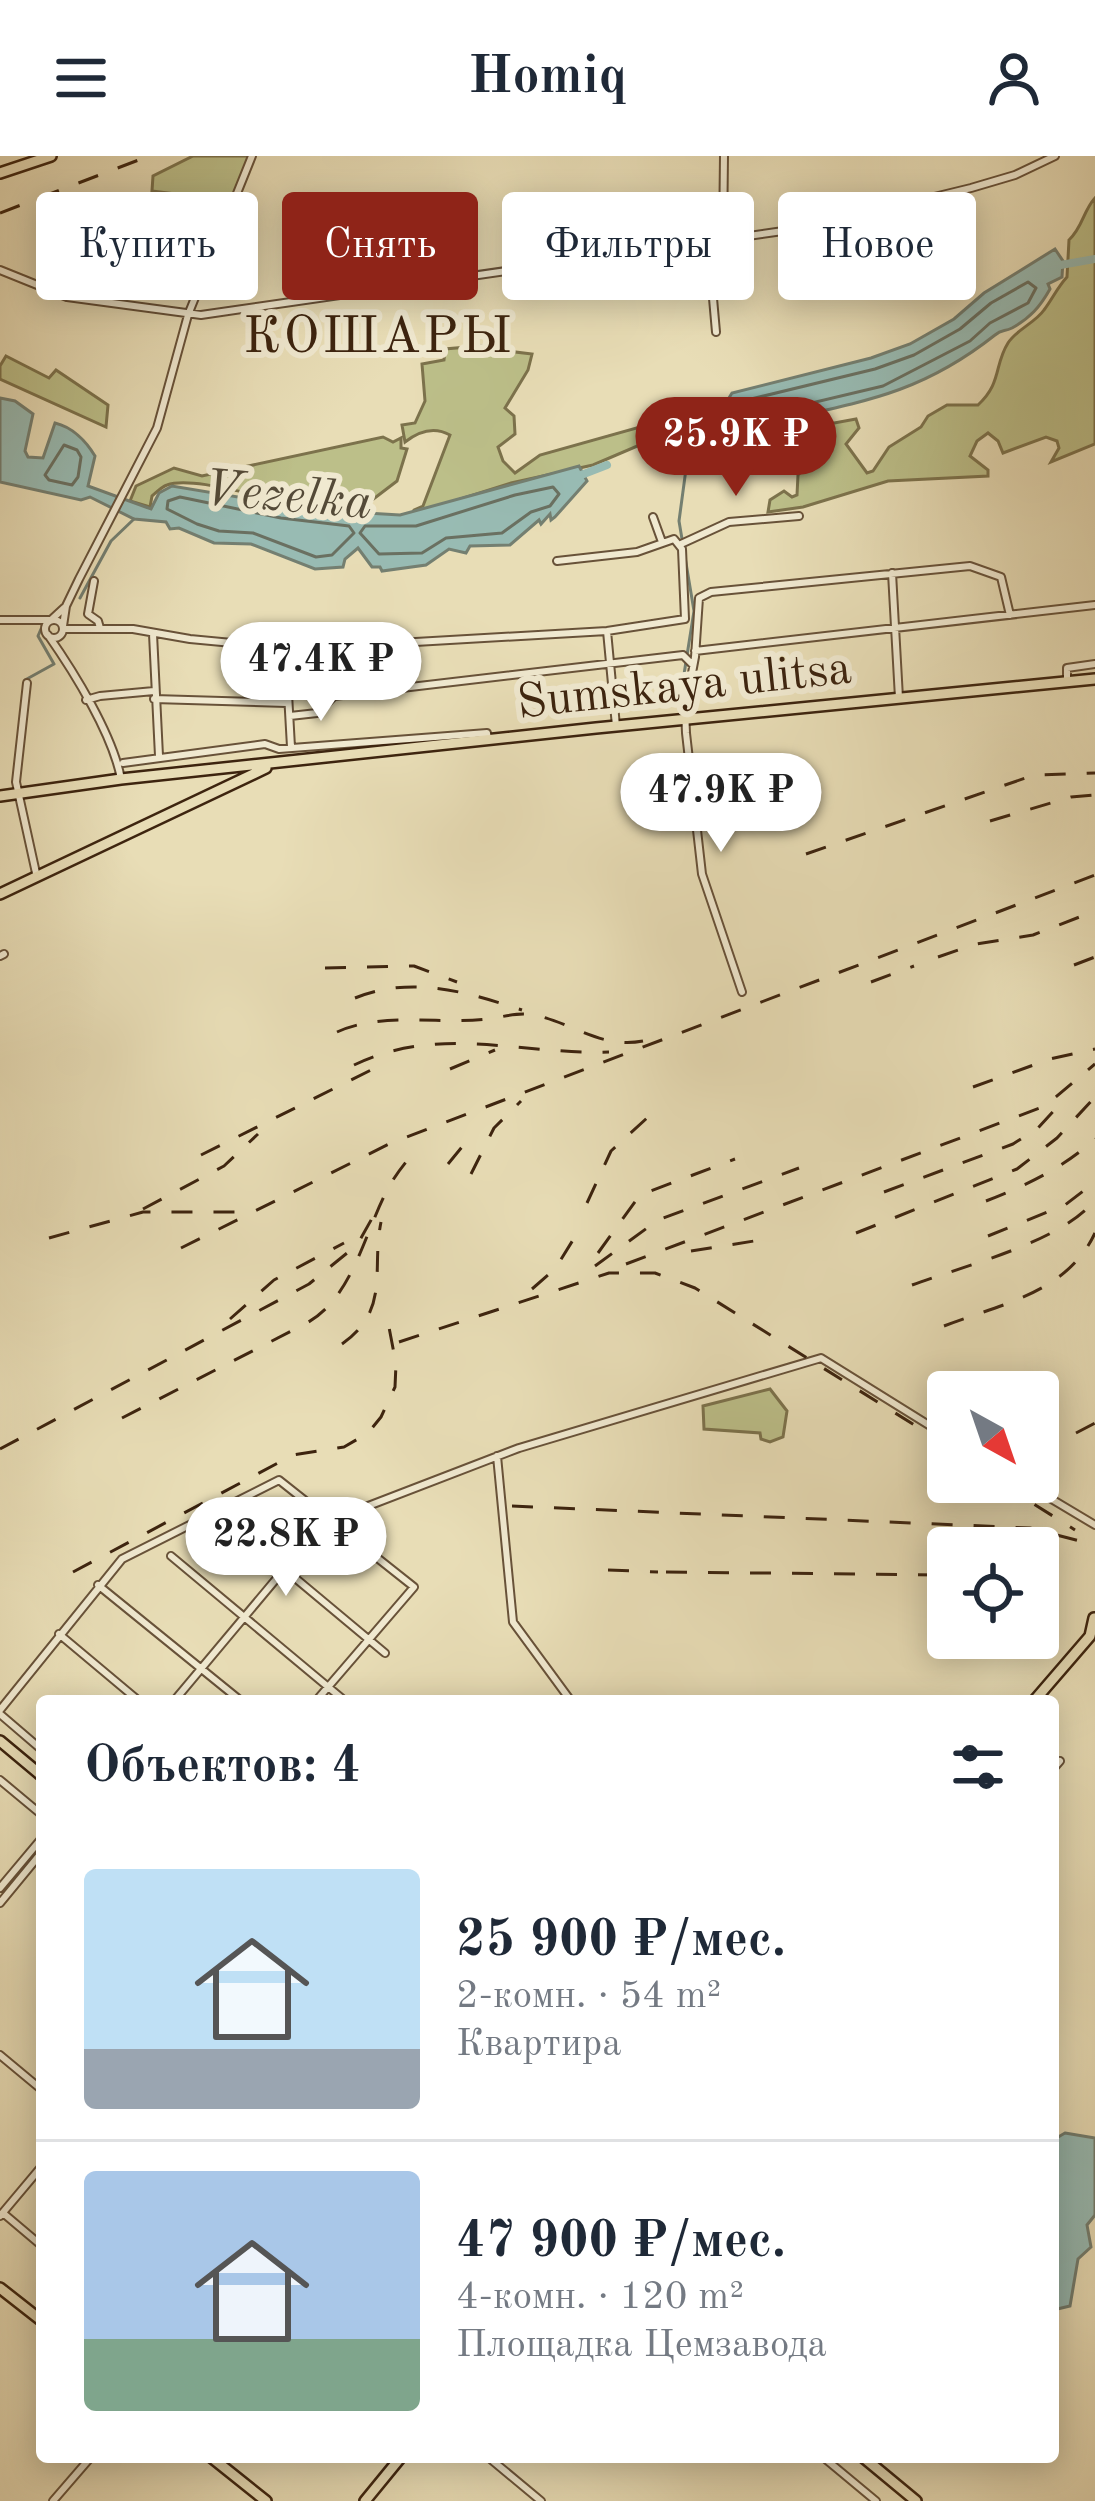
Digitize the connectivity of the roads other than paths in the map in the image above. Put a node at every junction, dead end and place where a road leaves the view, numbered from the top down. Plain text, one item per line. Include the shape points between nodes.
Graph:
1 (51, 156) edge
2 (724, 156) edge
3 (1054, 156) edge
4 (251, 158) edge
5 (0, 173) edge
6 (724, 192) edge
7 (754, 235) edge
8 (0, 270) edge
9 (502, 271) edge
10 (713, 300) edge
11 (188, 315) junction
12 (716, 332) dead end
13 (799, 516) dead end
14 (653, 517) dead end
15 (684, 542) junction
16 (662, 543) junction
17 (557, 561) dead end
18 (892, 573) junction
19 (94, 581) dead end
20 (1095, 605) edge
21 (66, 606) junction
22 (1010, 615) junction
23 (0, 620) edge
24 (20, 620) junction
25 (51, 620) junction
26 (685, 620) junction
27 (696, 626) junction
28 (100, 628) junction
29 (898, 628) junction
30 (63, 630) junction
31 (607, 631) junction
32 (46, 633) junction
33 (153, 634) junction
34 (276, 648) junction
35 (295, 649) junction
36 (695, 651) junction
37 (62, 656) junction
38 (286, 658) junction
39 (1095, 664) edge
40 (693, 665) junction
41 (610, 666) junction
42 (1095, 679) edge
43 (1067, 682) junction
44 (27, 683) dead end
45 (154, 695) junction
46 (898, 698) junction
47 (86, 700) junction
48 (287, 703) junction
49 (290, 716) junction
50 (685, 719) junction
51 (616, 726) junction
52 (290, 747) junction
53 (374, 747) junction
54 (159, 756) junction
55 (124, 763) dead end
56 (281, 763) junction
57 (222, 768) junction
58 (121, 779) junction
59 (223, 786) junction
60 (18, 791) junction
61 (0, 796) edge
62 (37, 873) junction
63 (0, 894) edge
64 (742, 992) dead end
65 (927, 1424) edge
66 (497, 1456) junction
67 (1058, 1503) edge
68 (216, 1512) junction
69 (330, 1521) junction
70 (1095, 1525) edge
71 (171, 1556) dead end
72 (283, 1569) junction
73 (98, 1586) junction
74 (1095, 1609) edge
75 (244, 1618) junction
76 (1094, 1620) edge
77 (59, 1634) junction
78 (1093, 1635) edge
79 (368, 1640) junction
80 (385, 1652) dead end
81 (201, 1669) junction
82 (328, 1687) junction
83 (132, 1695) edge
84 (179, 1695) edge
85 (234, 1695) edge
86 (321, 1695) edge
87 (338, 1695) edge
88 (567, 1695) edge
89 (1039, 1695) edge
90 (0, 1712) edge
91 (0, 1741) edge
92 (36, 1745) edge
93 (36, 1771) edge
94 (0, 1780) edge
95 (36, 1809) edge
96 (36, 1845) edge
97 (36, 1859) edge
98 (0, 1888) edge
99 (0, 1903) edge
100 (0, 2055) edge
101 (36, 2085) edge
102 (36, 2173) edge
103 (1, 2215) edge
104 (36, 2241) edge
105 (0, 2288) edge
106 (36, 2316) edge
107 (86, 2463) edge
108 (218, 2463) edge
109 (396, 2463) edge
110 (495, 2463) edge
111 (830, 2463) edge
112 (870, 2463) edge
113 (251, 2489) junction
114 (53, 2501) edge
115 (242, 2501) edge
116 (266, 2501) edge
117 (365, 2501) edge
118 (541, 2501) edge
119 (876, 2501) edge
120 (916, 2501) edge

1 - 5 main road
2 - 6 street
3 - 7 street via 1015,175 880,212
4 - 11 street
8 - 11 street via 67,297
9 - 11 street
10 - 12 street
11 - 21 street via 158,428
13 - 15 street via 744,519
14 - 16 street
15 - 16 street
15 - 26 street
16 - 17 street
18 - 22 street via 984,568 1001,578
18 - 27 street via 711,592 699,598
18 - 29 street
19 - 28 street via 88,614
20 - 22 street
21 - 25 street
21 - 30 street
22 - 29 street
23 - 24 street
24 - 25 street
24 - 32 street
25 - 30 street
25 - 32 street
26 - 27 street
26 - 31 street
27 - 36 street
28 - 30 street
28 - 33 street
29 - 36 street
29 - 46 street
30 - 32 street via 56,638
30 - 37 street
31 - 35 street
31 - 41 street
32 - 37 street
33 - 34 street
33 - 45 street
34 - 35 street
34 - 38 street
35 - 38 street
36 - 40 street
37 - 47 street
38 - 48 street
39 - 43 street via 1067,668
40 - 41 street via 683,655
40 - 50 street
41 - 49 street via 334,695 317,713
41 - 51 street
42 - 43 main road, Sumskaya ulitsa
43 - 46 main road, Sumskaya ulitsa
44 - 60 street
45 - 47 street
45 - 48 street
45 - 54 street
46 - 50 main road, Sumskaya ulitsa
47 - 58 street
48 - 49 street
49 - 52 street
50 - 51 main road, Sumskaya ulitsa
50 - 64 street via 702,874
51 - 53 main road, Sumskaya ulitsa
52 - 53 street
52 - 54 street
53 - 56 main road, Sumskaya ulitsa
54 - 55 street
56 - 57 main road
56 - 59 main road
57 - 58 main road
57 - 59 main road via 231,777
58 - 60 main road
59 - 62 main road
60 - 61 main road
60 - 62 street
62 - 63 main road
65 - 66 street via 821,1358
66 - 69 street
66 - 88 street via 513,1622
67 - 70 street
68 - 69 street via 279,1480
68 - 72 street
68 - 73 street via 122,1559
69 - 72 street
69 - 79 street via 414,1588
71 - 75 street
72 - 75 street
72 - 79 street
73 - 77 street
73 - 81 street
74 - 76 main road
75 - 81 street
75 - 82 street
76 - 78 main road
77 - 83 street
77 - 90 street
78 - 89 main road
79 - 80 street
79 - 82 street
81 - 84 street
81 - 85 street
82 - 86 street
82 - 87 street
90 - 92 street
91 - 93 main road
94 - 95 street
96 - 98 street
97 - 99 street
100 - 101 street
102 - 103 street
103 - 104 street
105 - 106 main road
107 - 114 street
108 - 113 main road
109 - 117 main road
110 - 118 street
111 - 119 street
112 - 120 main road
113 - 115 street
113 - 116 main road

